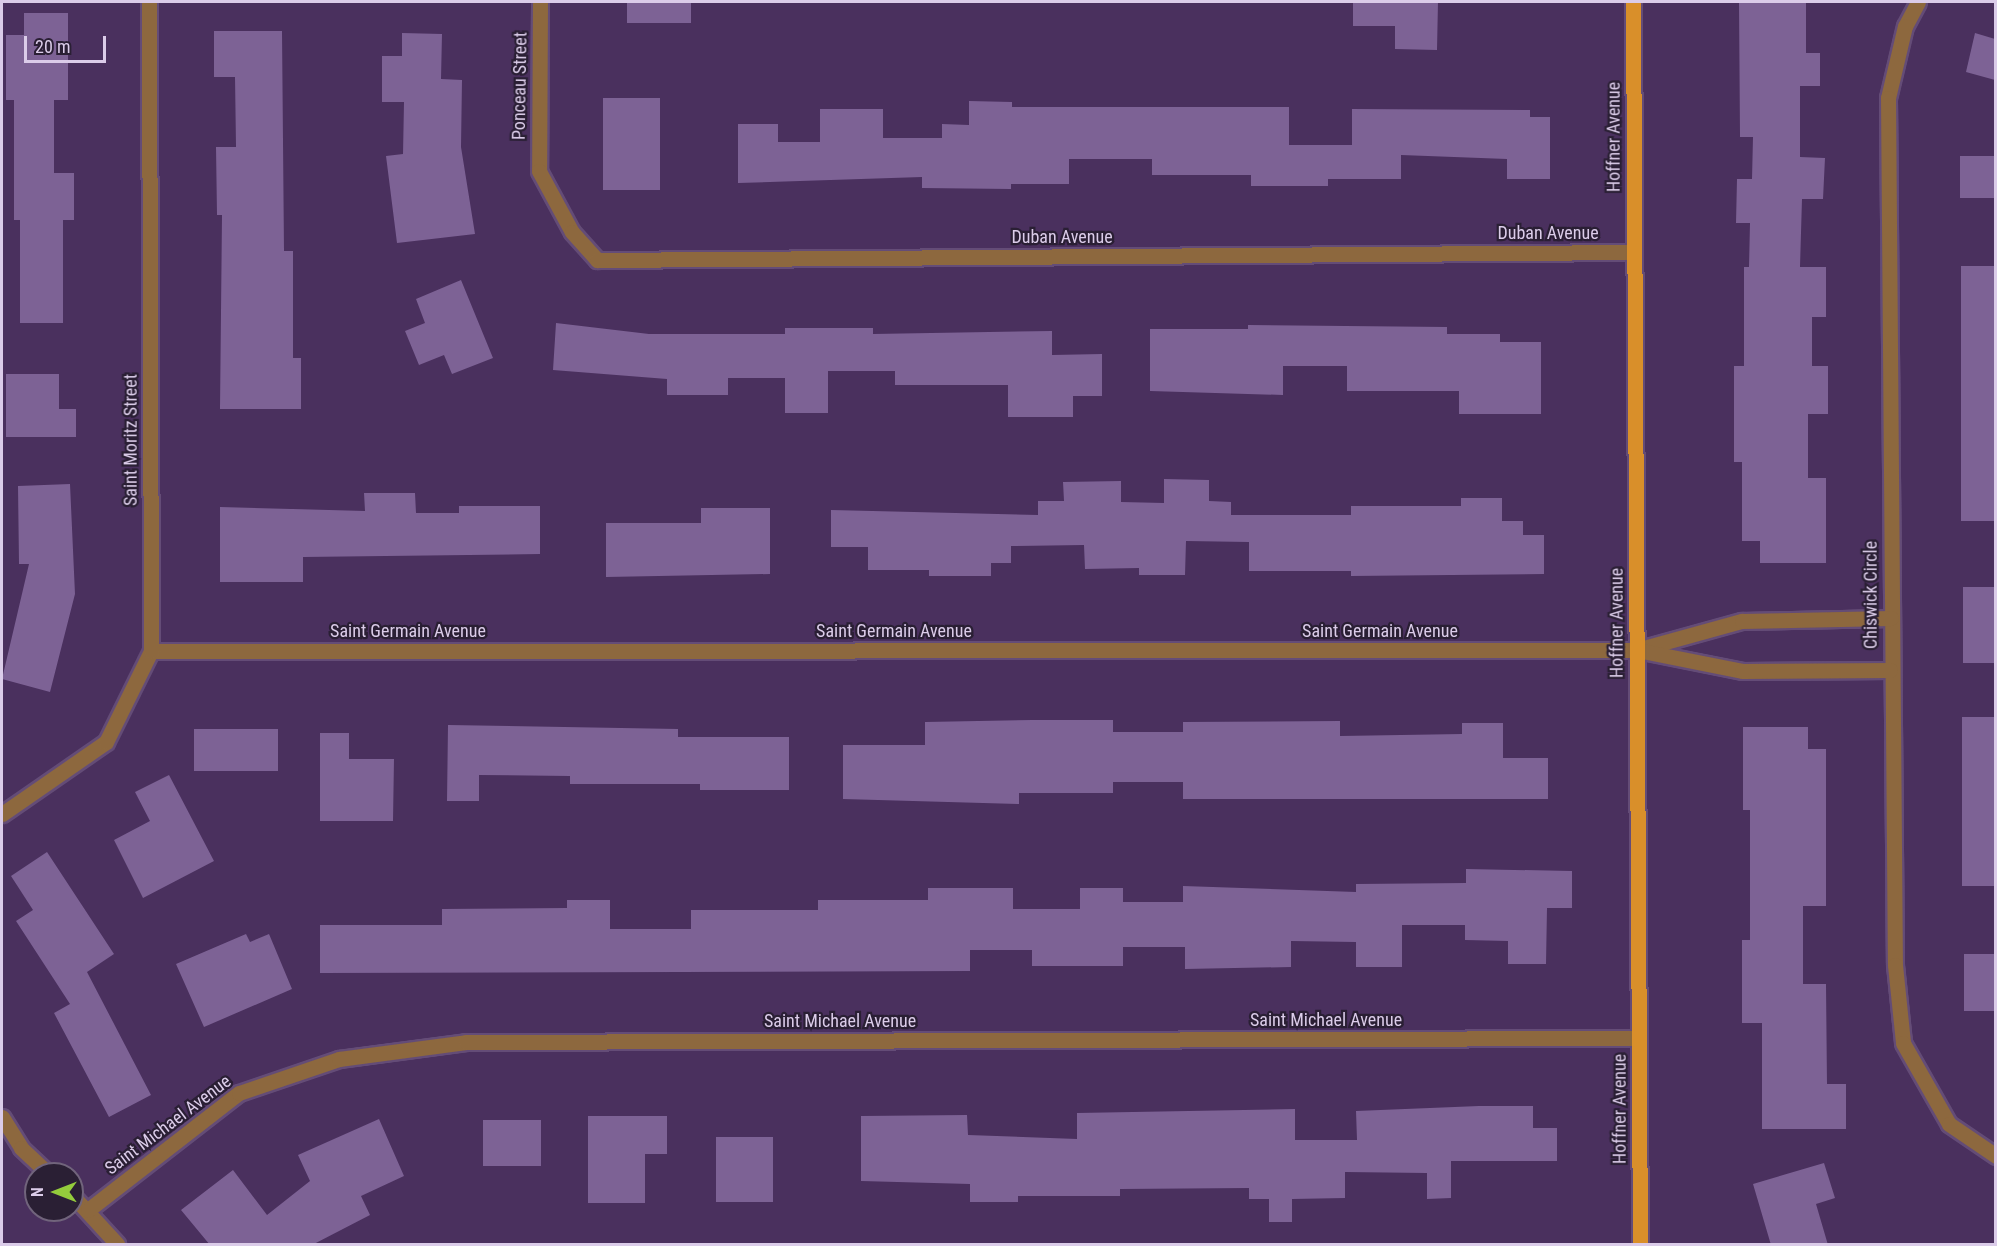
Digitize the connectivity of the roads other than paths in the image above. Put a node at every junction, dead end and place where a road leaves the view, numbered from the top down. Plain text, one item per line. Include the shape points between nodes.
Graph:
1 (149, 2) edge
2 (540, 2) edge
3 (1633, 2) edge
4 (1918, 2) edge
5 (539, 171) joint
6 (1634, 252) junction
7 (1891, 618) junction
8 (1637, 650) junction
9 (151, 651) junction
10 (1890, 670) junction
11 (2, 814) edge
12 (1639, 1038) junction
13 (2, 1118) edge
14 (1995, 1156) edge
15 (36, 1162) edge
16 (84, 1206) edge
17 (88, 1210) junction
18 (117, 1245) edge
19 (1640, 1245) edge

1 - 9 street, Saint Moritz Street
2 - 5 street, Ponceau Street
3 - 6 main road, Hoffner Avenue
4 - 7 street, Chiswick Circle via 1905,26 1888,98
5 - 6 street, Duban Avenue via 572,232 597,260
6 - 8 main road, Hoffner Avenue
7 - 8 street via 1742,621
7 - 10 street, Chiswick Circle
8 - 9 street, Saint Germain Avenue
8 - 10 street via 1742,671
8 - 12 main road, Hoffner Avenue
9 - 11 street, Saint Moritz Street via 106,742
10 - 14 street, Chiswick Circle via 1895,964 1903,1043 1948,1124
12 - 17 street, Saint Michael Avenue via 466,1042 339,1059 238,1093
12 - 19 main road, Hoffner Avenue
13 - 15 street via 21,1148
16 - 17 street
17 - 18 street

